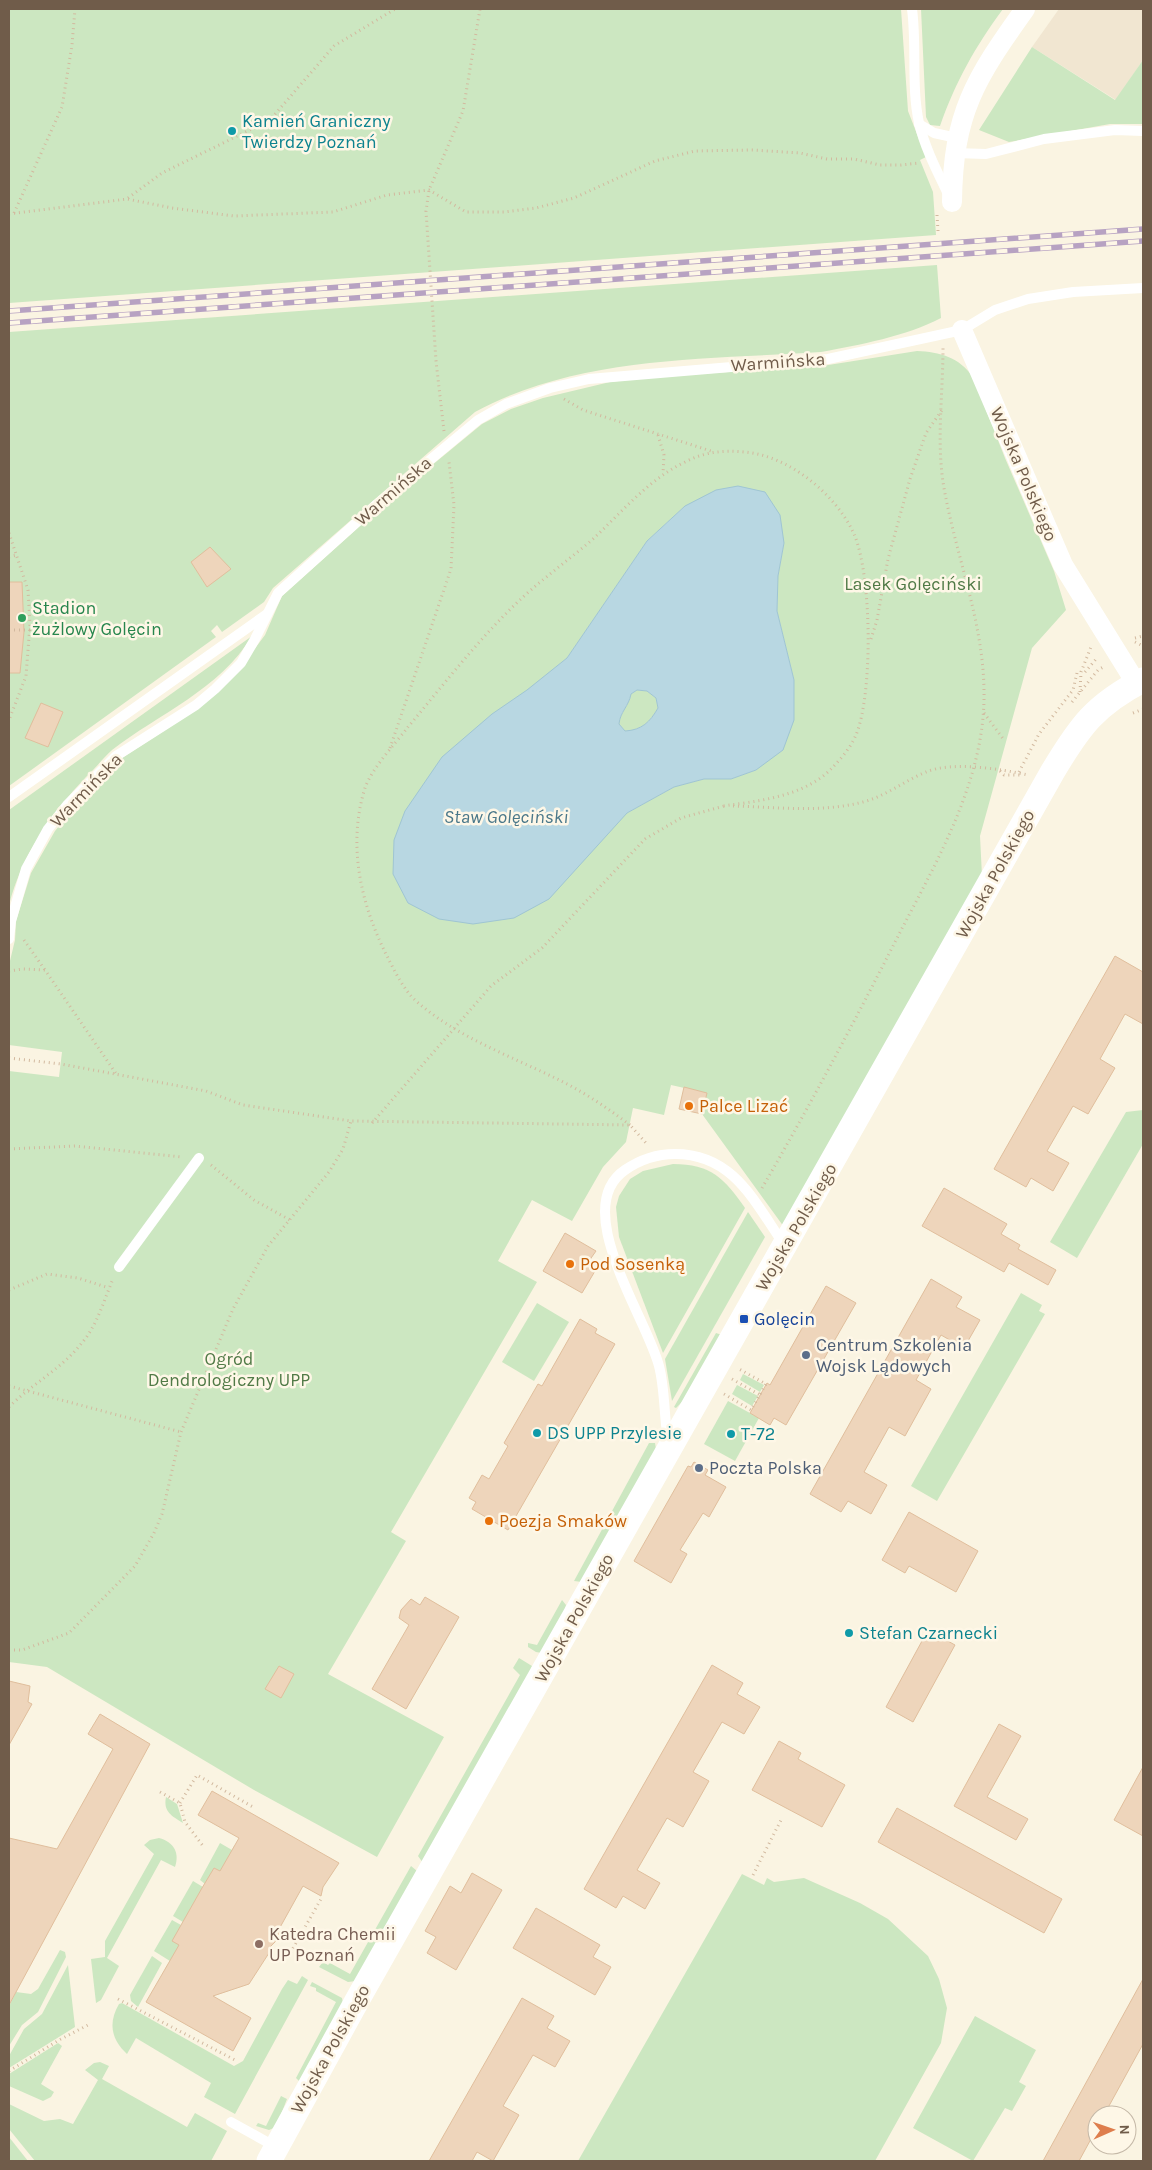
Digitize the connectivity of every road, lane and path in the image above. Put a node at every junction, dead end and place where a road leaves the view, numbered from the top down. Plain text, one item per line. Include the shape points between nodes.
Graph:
1 (75, 9) edge
2 (395, 9) edge
3 (480, 9) edge
4 (912, 9) edge
5 (1025, 9) edge
6 (919, 124) junction
7 (1143, 131) edge
8 (956, 146) junction
9 (932, 160) junction
10 (429, 190) junction
11 (127, 199) junction
12 (952, 202) joint
13 (14, 213) junction
14 (9, 214) edge
15 (1143, 288) edge
16 (952, 332) junction
17 (550, 388) junction
18 (943, 410) junction
19 (658, 435) junction
20 (446, 445) junction
21 (712, 451) junction
22 (663, 475) junction
23 (9, 533) edge
24 (17, 555) junction
25 (9, 557) edge
26 (267, 614) junction
27 (1101, 626) junction
28 (9, 630) edge
29 (30, 630) junction
30 (1143, 636) edge
31 (1135, 638) dead end
32 (870, 642) junction
33 (1101, 656) dead end
34 (1085, 672) dead end
35 (1077, 673) dead end
36 (1140, 681) edge
37 (1080, 692) dead end
38 (984, 712) junction
39 (9, 720) edge
40 (1004, 740) dead end
41 (389, 750) junction
42 (974, 769) junction
43 (999, 771) junction
44 (1026, 775) dead end
45 (9, 797) edge
46 (723, 806) junction
47 (11, 921) junction
48 (9, 938) edge
49 (45, 970) junction
50 (9, 971) edge
51 (454, 1027) junction
52 (9, 1058) edge
53 (117, 1075) junction
54 (351, 1121) junction
55 (372, 1123) junction
56 (630, 1125) junction
57 (9, 1149) edge
58 (657, 1155) junction
59 (200, 1158) junction
60 (754, 1201) junction
61 (290, 1220) junction
62 (785, 1246) junction
63 (119, 1267) joint
64 (109, 1288) junction
65 (9, 1290) edge
66 (738, 1369) dead end
67 (732, 1379) dead end
68 (9, 1386) edge
69 (25, 1390) junction
70 (724, 1394) dead end
71 (760, 1394) junction
72 (9, 1407) edge
73 (181, 1432) junction
74 (669, 1449) junction
75 (9, 1650) edge
76 (160, 1792) dead end
77 (180, 1803) junction
78 (253, 1807) dead end
79 (781, 1820) dead end
80 (203, 1846) dead end
81 (753, 1875) dead end
82 (321, 1899) dead end
83 (288, 1957) dead end
84 (118, 1999) dead end
85 (90, 2024) dead end
86 (236, 2060) dead end
87 (9, 2071) edge
88 (231, 2122) dead end
89 (273, 2154) edge

1 - 13 path via 62,107
2 - 11 path via 334,46 270,120 162,173
3 - 10 path via 463,111
4 - 6 lane
5 - 8 street via 982,72 967,103
6 - 8 lane
6 - 9 lane
7 - 8 lane via 1115,130 1044,139 986,154
8 - 12 street
9 - 10 path via 901,166 854,159 827,159 800,153 695,151 655,161 574,198 504,212 466,212
9 - 12 lane
10 - 11 path via 387,195 333,212 234,216
10 - 20 path via 427,234
11 - 13 path
13 - 14 path
15 - 16 lane, Warmińska via 1073,292 1028,299 995,310
16 - 17 lane, Warmińska via 828,359 589,379
16 - 18 path
16 - 27 street, Wojska Polskiego via 1062,565
17 - 19 path via 582,410
17 - 20 lane, Warmińska via 492,412
18 - 32 path via 926,433 910,479
18 - 38 path via 944,486 983,658
19 - 21 path
19 - 22 path via 664,455
20 - 26 lane, Warmińska via 278,593
20 - 41 path via 454,506 451,569
21 - 22 path
21 - 32 path via 752,453 777,460 816,486 836,506 848,522 860,554
22 - 41 path via 522,598
23 - 24 path
24 - 25 path
24 - 29 path via 28,590
26 - 45 lane
26 - 47 lane, Warmińska via 240,663 215,689 196,705 116,756 67,805 48,829 26,869
27 - 36 street, Wojska Polskiego
27 - 37 path via 1081,672
28 - 29 path
29 - 39 path via 26,676
30 - 31 path
32 - 46 path via 860,721 844,756 826,774 808,785 770,799
33 - 34 path
35 - 43 path via 1073,690 1039,734 1017,772
36 - 62 street, Wojska Polskiego via 1093,712 1078,730
38 - 40 path
38 - 42 path
41 - 51 path via 366,785 357,827 357,869 369,913 387,955 413,998
42 - 43 path
42 - 46 path via 948,766 926,772 864,802 820,808
42 - 60 path via 965,799 915,903 818,1090
43 - 44 path via 1004,775
46 - 51 path via 681,818 645,839 542,948 491,986
47 - 48 lane, Warmińska
47 - 49 path
49 - 50 path
49 - 53 path
51 - 55 path
51 - 56 path via 598,1101
52 - 53 path
53 - 54 path via 206,1091 243,1105
54 - 55 path
54 - 61 path via 339,1156
55 - 56 path
56 - 58 path
57 - 59 path via 75,1146
58 - 60 lane via 694,1156 718,1164 735,1177
58 - 74 lane via 640,1160 617,1175 607,1192 605,1210 608,1234 621,1274 659,1365
59 - 61 path via 254,1200
59 - 63 lane
60 - 62 lane
61 - 73 path via 268,1246 244,1286
62 - 74 street, Wojska Polskiego
63 - 64 path
64 - 65 path via 78,1278 47,1274
64 - 69 path via 98,1317 82,1343 62,1364
66 - 71 path via 766,1384
67 - 71 path
68 - 69 path
69 - 72 path
69 - 73 path
70 - 71 path via 751,1410
73 - 75 path via 162,1514 135,1566 69,1633 22,1650
74 - 89 street, Wojska Polskiego
76 - 77 path
77 - 78 path via 197,1775
77 - 80 path via 186,1822
79 - 81 path
82 - 83 path
84 - 86 path
85 - 87 path
88 - 89 lane

